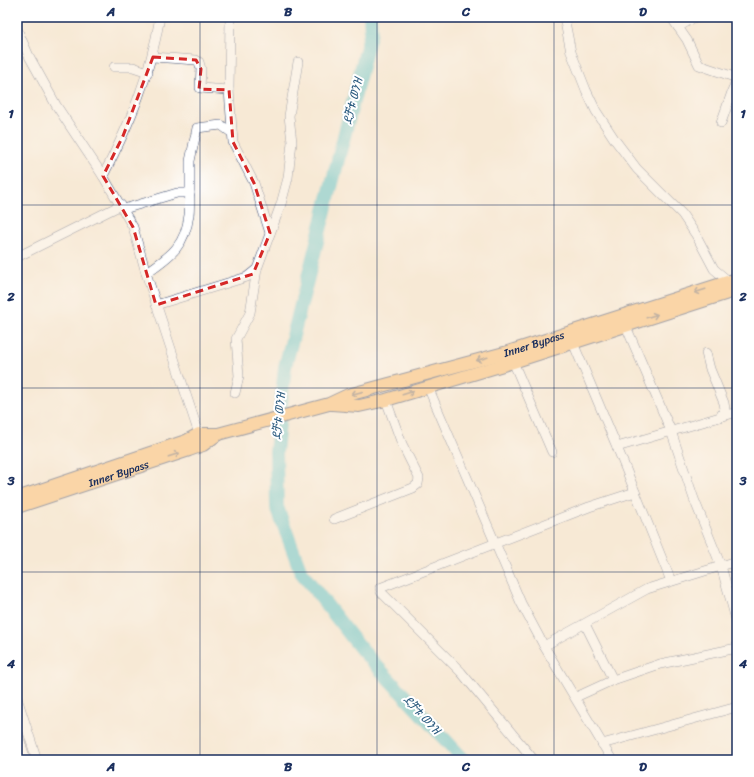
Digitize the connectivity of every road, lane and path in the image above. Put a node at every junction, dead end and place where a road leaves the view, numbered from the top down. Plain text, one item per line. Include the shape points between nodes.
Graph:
1 (160, 17) edge
2 (230, 17) edge
3 (564, 17) edge
4 (671, 17) edge
5 (696, 17) edge
6 (731, 17) edge
7 (737, 19) edge
8 (678, 27) junction
9 (17, 29) edge
10 (153, 57) junction
11 (298, 62) dead end
12 (114, 67) dead end
13 (148, 72) junction
14 (737, 78) edge
15 (229, 90) junction
16 (721, 123) dead end
17 (232, 133) junction
18 (103, 176) junction
19 (190, 193) junction
20 (122, 207) junction
21 (270, 232) junction
22 (737, 241) edge
23 (737, 250) edge
24 (17, 257) edge
25 (257, 269) junction
26 (146, 273) junction
27 (243, 278) junction
28 (735, 285) edge
29 (254, 288) junction
30 (156, 305) junction
31 (625, 324) junction
32 (570, 338) junction
33 (706, 353) dead end
34 (511, 357) junction
35 (428, 387) junction
36 (235, 393) dead end
37 (386, 400) junction
38 (329, 404) junction
39 (737, 412) edge
40 (720, 417) junction
41 (671, 431) junction
42 (201, 439) junction
43 (617, 447) junction
44 (552, 452) dead end
45 (636, 492) junction
46 (17, 498) edge
47 (17, 507) edge
48 (334, 519) dead end
49 (495, 544) junction
50 (737, 561) edge
51 (721, 566) junction
52 (671, 581) junction
53 (737, 623) edge
54 (585, 624) junction
55 (544, 646) junction
56 (737, 648) edge
57 (614, 680) junction
58 (576, 697) junction
59 (17, 698) edge
60 (737, 707) edge
61 (17, 732) edge
62 (602, 744) junction
63 (26, 760) edge
64 (37, 760) edge
65 (534, 760) edge
66 (612, 760) edge

1 - 10 street
2 - 15 street
3 - 28 street via 571,52 596,111 614,140 637,169 682,214 710,264
4 - 8 street
5 - 8 street
6 - 7 street
8 - 14 street via 699,65
9 - 18 street via 56,105
10 - 13 street
10 - 15 street via 196,60 201,69 200,88
11 - 21 street via 289,116 292,142 288,178
12 - 13 street via 133,67
13 - 18 street via 123,136
14 - 16 street
15 - 17 street
17 - 19 street via 221,125 197,128 190,161
17 - 21 street via 233,142 260,200
18 - 20 street
19 - 20 street via 171,194
19 - 26 street via 188,223 182,242 172,254
20 - 24 street
20 - 26 street via 133,227
21 - 25 street
22 - 23 street
25 - 27 street via 253,274
25 - 29 street
26 - 30 street
27 - 29 street
27 - 30 street
31 -> 28 main road, Inner Bypass
28 -> 32 main road, Inner Bypass
29 - 36 street via 250,313 236,339 239,376
30 - 42 street
31 - 32 main road, Inner Bypass
31 - 41 street
32 - 34 main road, Inner Bypass
32 - 43 street
33 - 40 street via 724,403 725,409
34 - 35 main road, Inner Bypass
34 -> 38 main road, Inner Bypass via 348,396
34 - 44 street
37 -> 35 main road, Inner Bypass
35 - 49 street
37 - 38 main road, Inner Bypass via 359,406
37 - 48 street via 419,478 418,484
38 - 42 main road, Inner Bypass
39 - 40 street
40 - 41 street
41 - 43 street
41 - 51 street via 694,500
42 - 46 main road, Inner Bypass via 186,441
47 -> 42 main road, Inner Bypass
43 - 45 street
45 - 49 street
45 - 52 street
49 - 55 street
49 - 65 street via 381,587 380,590 461,672
50 - 51 street
51 - 52 street
51 - 53 street
52 - 54 street via 647,589
54 - 55 street
54 - 57 street
55 - 58 street
56 - 57 street via 660,664
57 - 58 street
58 - 62 street
59 - 64 street
60 - 62 street
61 - 63 street
62 - 66 street

